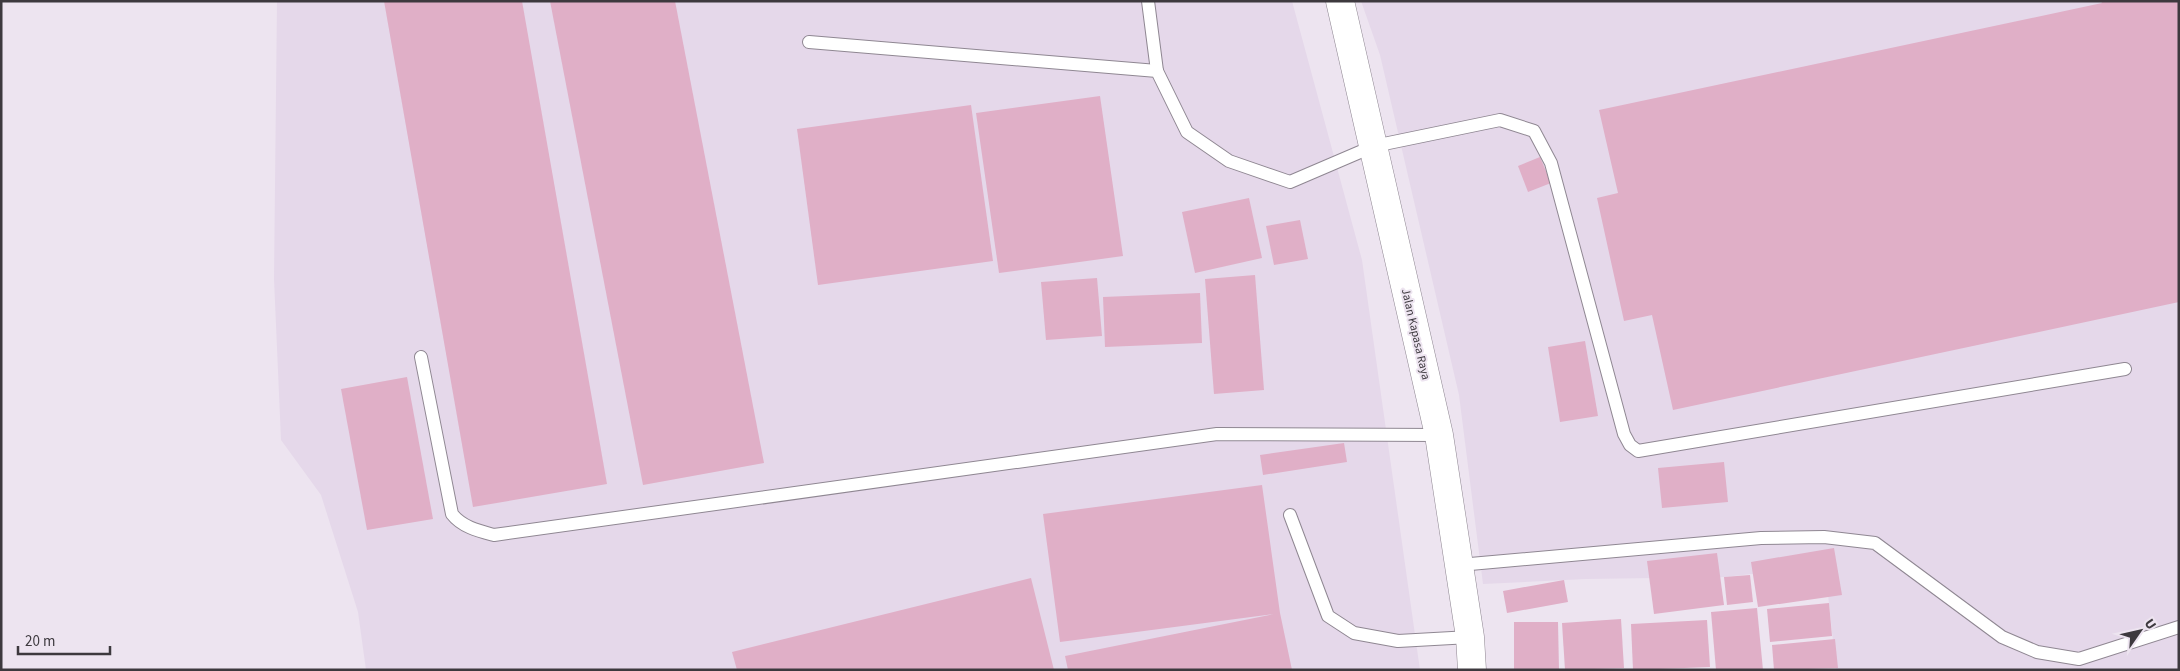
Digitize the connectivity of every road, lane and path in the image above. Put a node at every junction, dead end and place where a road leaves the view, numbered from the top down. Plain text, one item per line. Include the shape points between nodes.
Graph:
1 (1148, 1) edge
2 (1340, 1) edge
3 (808, 42) dead end
4 (1157, 71) junction
5 (1374, 146) junction
6 (421, 357) dead end
7 (2125, 369) dead end
8 (1440, 435) junction
9 (1290, 515) dead end
10 (1459, 565) junction
11 (2179, 627) edge
12 (1470, 637) junction
13 (1472, 670) edge

1 - 4 lane
2 - 5 main road, Jalan Kapasa Raya
3 - 4 lane
4 - 5 lane via 1187,132 1229,161 1290,182
5 - 7 lane via 1500,120 1534,131 1551,163 1624,434 1638,451
5 - 8 main road, Jalan Kapasa Raya
6 - 8 lane via 452,514 476,530 494,535 1217,434
8 - 10 main road, Jalan Kapasa Raya
9 - 12 lane via 1328,616 1354,633 1398,641
10 - 11 lane via 1761,538 1824,537 1875,544 2002,637 2037,652 2079,659
10 - 12 main road, Jalan Kapasa Raya
12 - 13 main road, Jalan Kapasa Raya

